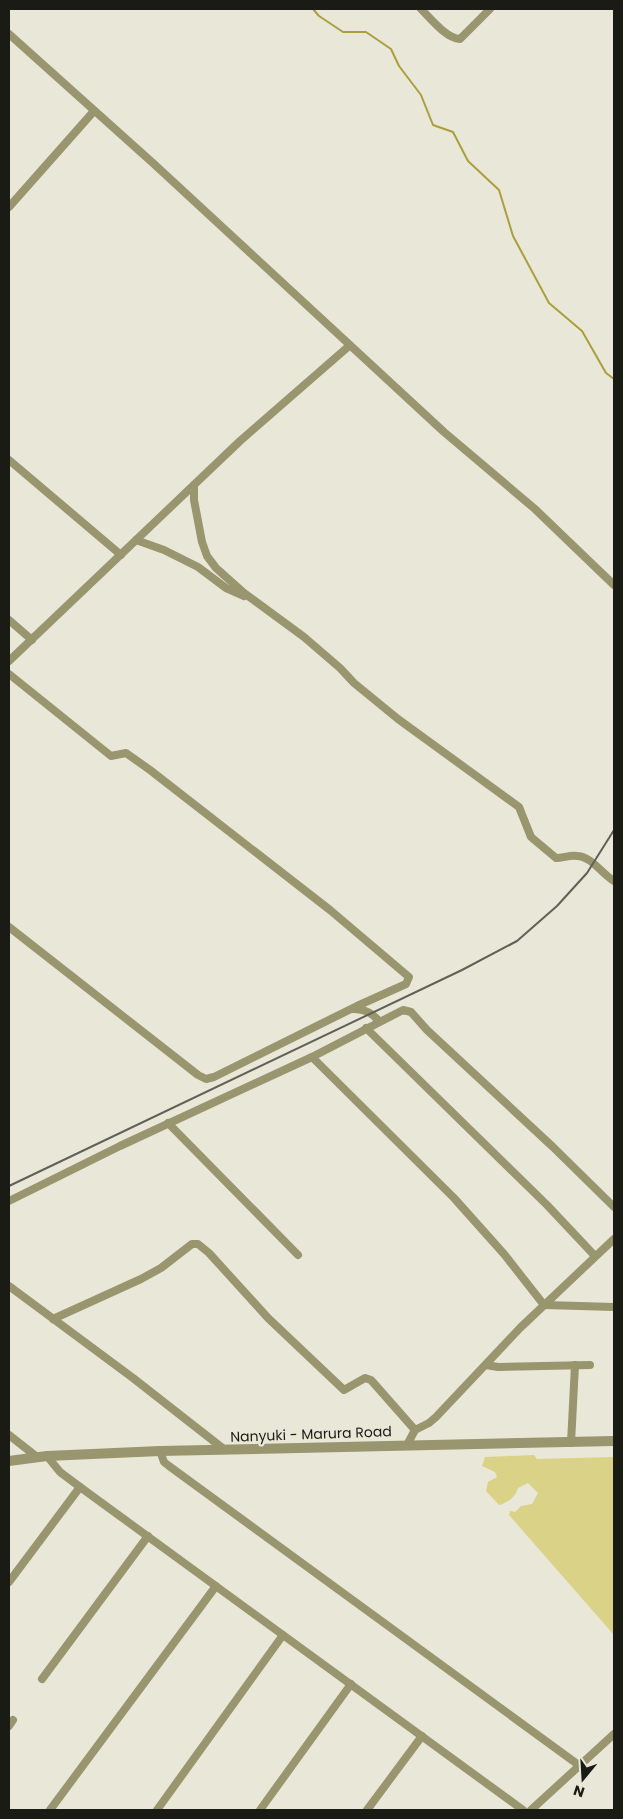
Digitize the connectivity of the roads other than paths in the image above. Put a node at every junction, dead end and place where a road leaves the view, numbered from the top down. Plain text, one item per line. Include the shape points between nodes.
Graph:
1 (421, 9) edge
2 (490, 9) edge
3 (9, 34) edge
4 (94, 110) junction
5 (9, 207) edge
6 (349, 346) junction
7 (9, 460) edge
8 (194, 485) junction
9 (136, 540) junction
10 (121, 555) junction
11 (614, 585) edge
12 (253, 599) junction
13 (9, 620) edge
14 (32, 640) junction
15 (9, 662) edge
16 (9, 674) edge
17 (614, 881) edge
18 (9, 927) edge
19 (352, 1009) junction
20 (379, 1021) junction
21 (366, 1028) junction
22 (312, 1057) junction
23 (168, 1123) junction
24 (9, 1201) edge
25 (614, 1207) edge
26 (614, 1239) edge
27 (298, 1255) dead end
28 (595, 1256) junction
29 (9, 1286) edge
30 (544, 1305) junction
31 (614, 1307) edge
32 (53, 1319) junction
33 (486, 1365) junction
34 (575, 1365) junction
35 (590, 1365) dead end
36 (415, 1430) junction
37 (9, 1435) edge
38 (614, 1441) edge
39 (571, 1443) junction
40 (407, 1445) junction
41 (225, 1450) junction
42 (160, 1451) junction
43 (42, 1456) junction
44 (9, 1461) edge
45 (80, 1487) junction
46 (148, 1536) junction
47 (9, 1582) edge
48 (216, 1586) junction
49 (283, 1635) junction
50 (42, 1679) dead end
51 (351, 1684) junction
52 (422, 1736) junction
53 (613, 1739) edge
54 (580, 1766) junction
55 (50, 1810) edge
56 (157, 1810) edge
57 (260, 1810) edge
58 (367, 1810) edge
59 (523, 1810) edge
60 (532, 1810) edge

1 - 2 street via 454,39 460,39
3 - 4 street
4 - 5 street
4 - 6 street
6 - 8 street
6 - 11 street via 547,520
7 - 10 street
8 - 9 street
8 - 12 street via 198,522 208,556 216,568
9 - 10 street
9 - 12 street via 198,567 226,588
10 - 14 street
12 - 17 street via 304,637 398,719 518,807 531,837 556,858 585,857
13 - 14 street
14 - 15 street
16 - 19 street via 111,756 126,753 150,770 330,910 409,977 406,984
18 - 19 street via 206,1079
19 - 20 street via 371,1013
20 - 21 street
20 - 25 street via 403,1010 411,1012
21 - 22 street
21 - 28 street
22 - 23 street
22 - 30 street via 454,1198
23 - 24 street
23 - 27 street
26 - 28 street
28 - 30 street
29 - 32 street
30 - 31 street
30 - 33 street
32 - 36 street via 161,1268 195,1243 204,1247 268,1318 344,1390 365,1378 371,1380
32 - 41 street
33 - 34 street
33 - 36 street via 436,1418
34 - 35 street
34 - 39 street
36 - 40 street
37 - 43 street
38 - 39 street, Nanyuki - Marura Road
39 - 40 street, Nanyuki - Marura Road
40 - 41 street, Nanyuki - Marura Road
41 - 42 street, Nanyuki - Marura Road
42 - 43 street, Nanyuki - Marura Road
42 - 54 street via 169,1466
43 - 44 street, Nanyuki - Marura Road
43 - 45 street
45 - 46 street
45 - 47 street
46 - 48 street
46 - 50 street
48 - 49 street
48 - 55 street
49 - 51 street
49 - 56 street
51 - 52 street
51 - 57 street
52 - 58 street
52 - 59 street
53 - 54 street
54 - 60 street

